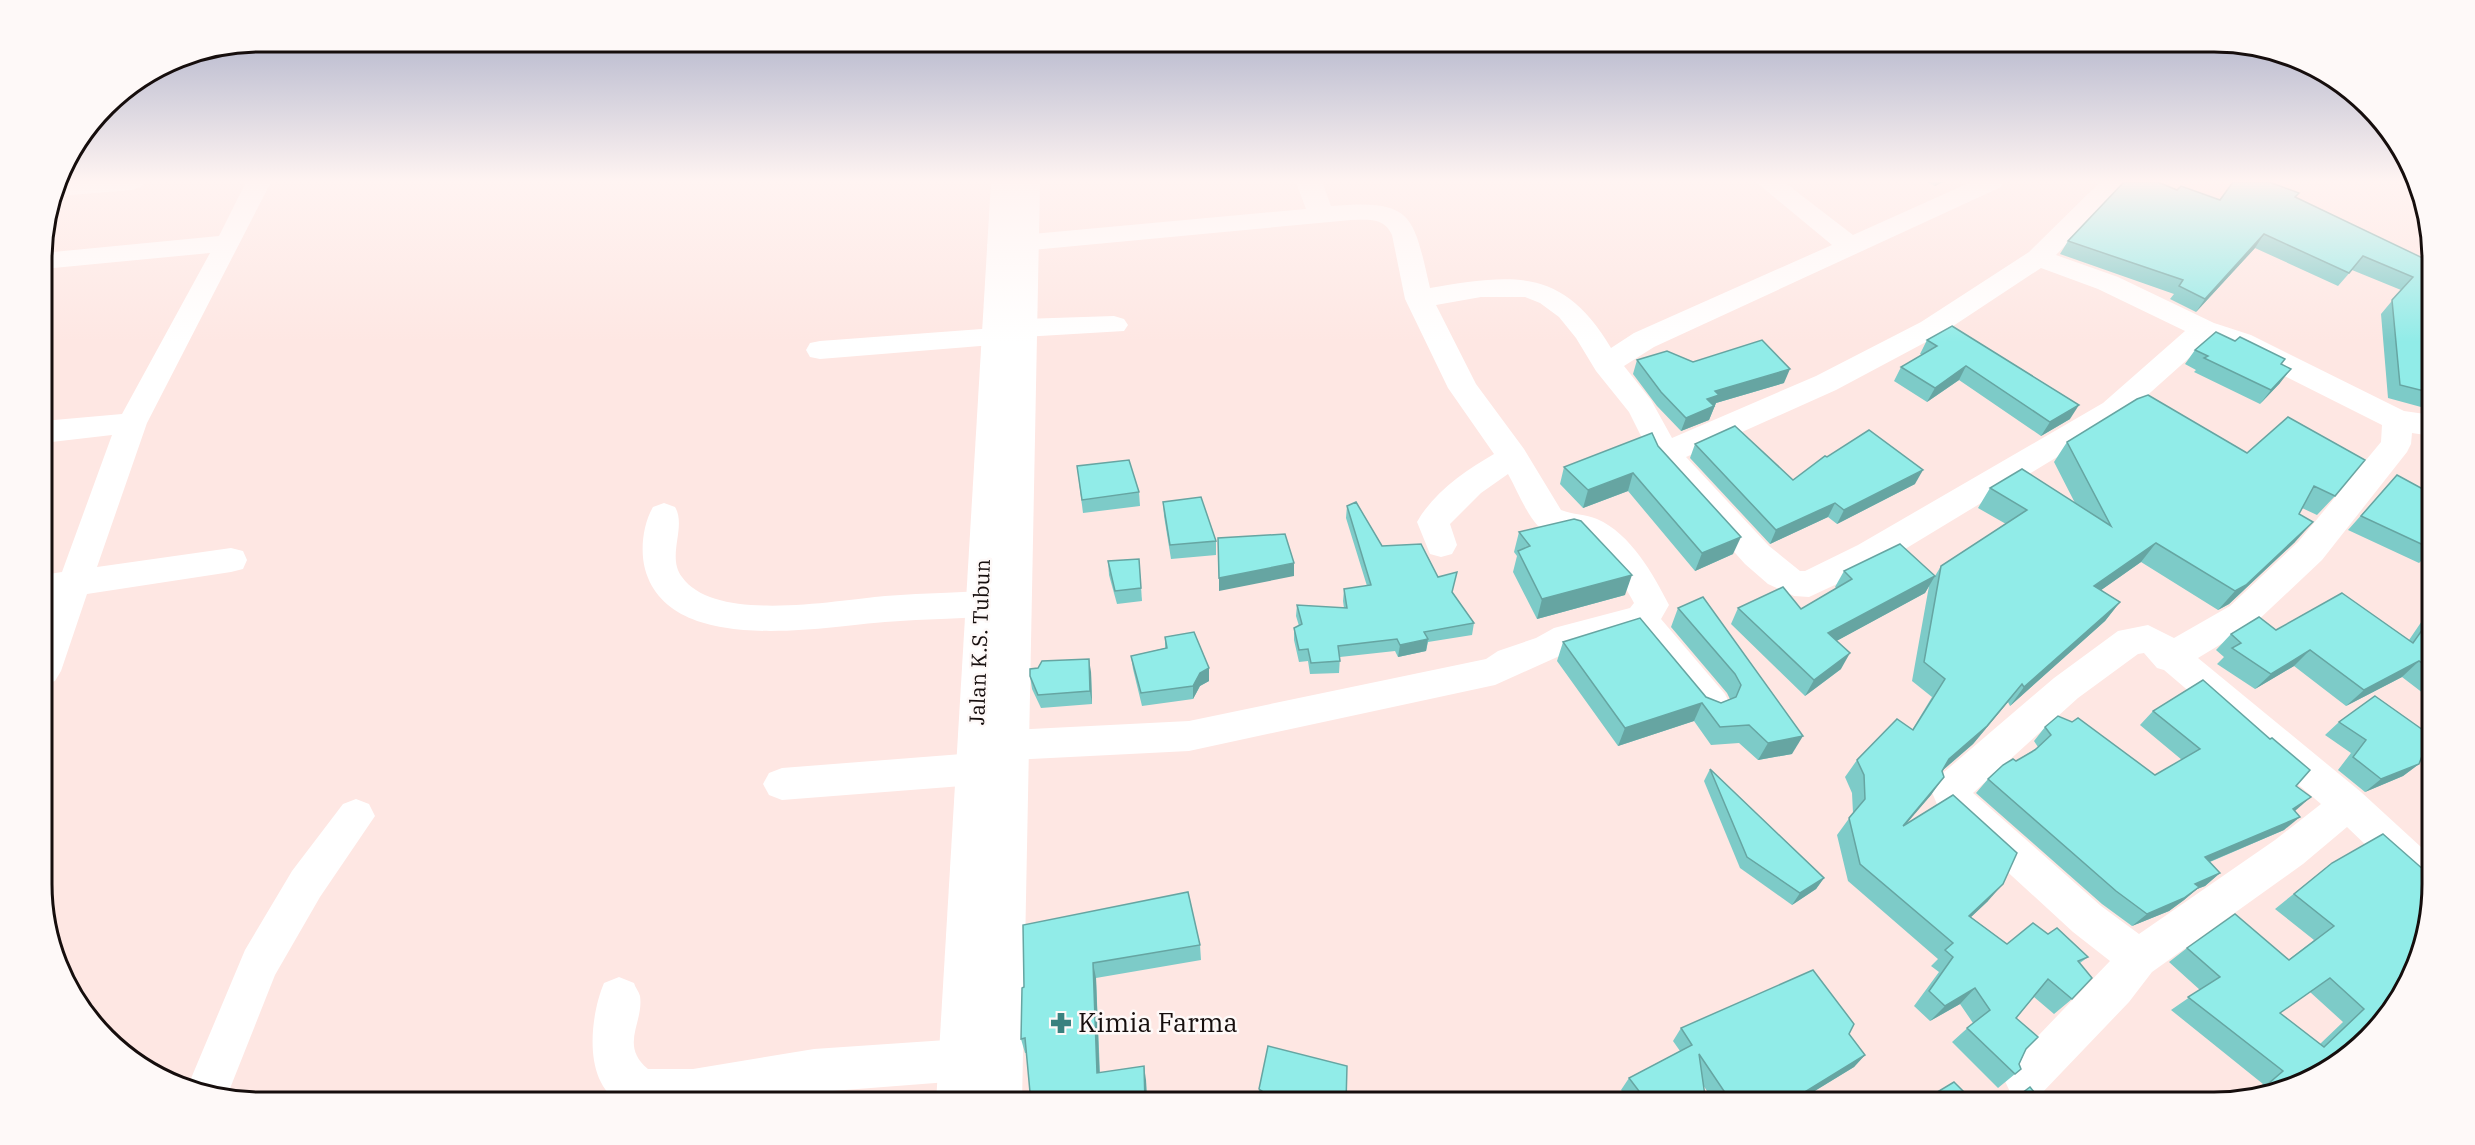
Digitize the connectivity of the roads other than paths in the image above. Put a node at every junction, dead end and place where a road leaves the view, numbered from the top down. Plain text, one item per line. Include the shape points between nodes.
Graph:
1 (233, 235) edge
2 (1011, 235) edge
3 (1014, 235) edge
4 (1103, 235) edge
5 (1405, 235) edge
6 (1836, 235) edge
7 (1876, 235) edge
8 (2061, 235) edge
9 (229, 243) junction
10 (1012, 244) junction
11 (1851, 247) junction
12 (2038, 258) junction
13 (53, 260) edge
14 (1419, 299) junction
15 (1114, 325) dead end
16 (2204, 328) junction
17 (1009, 332) junction
18 (820, 350) dead end
19 (1606, 364) junction
20 (2397, 420) junction
21 (132, 423) junction
22 (2422, 424) edge
23 (53, 431) edge
24 (1665, 454) junction
25 (1513, 457) junction
26 (664, 515) dead end
27 (1442, 545) dead end
28 (231, 560) dead end
29 (59, 586) edge
30 (1014, 603) junction
31 (980, 604) junction
32 (1641, 619) junction
33 (52, 621) edge
34 (2169, 658) junction
35 (1712, 704) edge
36 (1009, 745) junction
37 (975, 770) junction
38 (782, 784) dead end
39 (2348, 804) junction
40 (356, 816) dead end
41 (2422, 866) edge
42 (2138, 958) junction
43 (619, 997) dead end
44 (961, 1060) junction
45 (2026, 1079) dead end
46 (210, 1086) edge
47 (659, 1093) edge
48 (663, 1093) edge
49 (959, 1093) edge
50 (1000, 1093) edge

1 - 9 main road
2 - 10 main road, Jalan K.S. Tubun
3 - 10 main road, Jalan K.S. Tubun
4 - 10 main road
5 - 14 main road
6 - 11 main road
7 - 11 main road
8 - 12 main road
9 - 13 main road
9 - 21 main road
10 - 17 main road, Jalan K.S. Tubun
11 - 19 main road via 1644,340
12 - 16 main road via 2108,283
12 - 24 main road via 1921,333 1826,382
14 - 19 main road via 1480,289 1535,288 1569,310 1590,333
14 - 25 main road via 1463,388
15 - 17 main road
16 - 20 main road via 2241,342
16 - 24 main road via 2113,410 1870,554 1809,584 1794,583 1756,555
17 - 18 main road
17 - 30 main road, Jalan K.S. Tubun
17 - 31 main road, Jalan K.S. Tubun
19 - 24 main road via 1641,407
20 - 22 main road
20 - 34 main road via 2396,444 2310,551 2242,615
21 - 23 main road
21 - 29 main road
25 - 27 main road via 1483,473 1433,522
25 - 32 main road via 1551,518 1564,525 1587,528 1625,561 1652,605
26 - 31 main road via 659,544 663,575 685,600 710,610 791,619
28 - 29 main road
29 - 33 main road
30 - 31 main road
30 - 36 main road, Jalan K.S. Tubun
31 - 37 main road, Jalan K.S. Tubun
32 - 35 main road
32 - 36 main road via 1566,638 1495,671 1220,730 1152,739
34 - 39 main road
34 - 42 main road via 2148,639 2130,641 2066,688 1950,790 1959,804 2087,919
36 - 50 main road, Jalan K.S. Tubun
37 - 38 main road
37 - 44 main road, Jalan K.S. Tubun
39 - 41 main road
39 - 42 main road via 2289,852
40 - 46 main road via 306,884 259,964
42 - 45 main road
43 - 47 main road via 612,1051 621,1074 644,1091
44 - 48 main road via 813,1071
44 - 49 main road, Jalan K.S. Tubun

